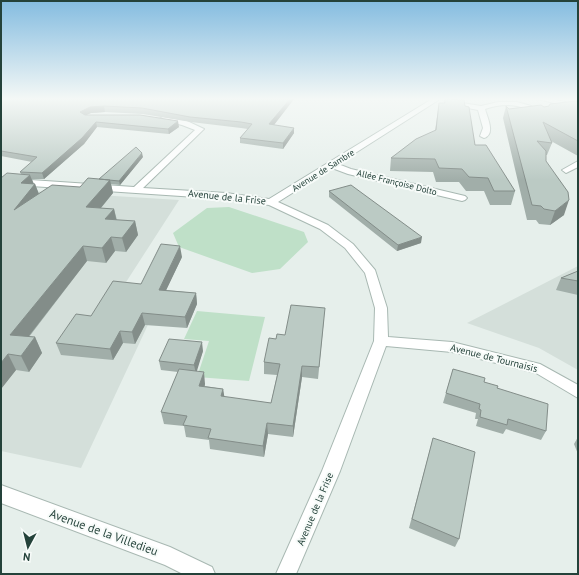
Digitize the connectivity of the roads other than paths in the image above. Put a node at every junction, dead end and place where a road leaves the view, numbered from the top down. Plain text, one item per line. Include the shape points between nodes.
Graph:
1 (192, 126) edge
2 (395, 126) edge
3 (486, 126) edge
4 (484, 136) dead end
5 (578, 164) edge
6 (332, 165) junction
7 (566, 170) dead end
8 (1, 181) edge
9 (137, 189) junction
10 (462, 198) dead end
11 (271, 202) junction
12 (381, 341) junction
13 (578, 392) edge
14 (1, 494) edge
15 (205, 574) edge
16 (286, 574) edge

1 - 9 street via 200,129
2 - 6 street, Avenue de Sambre
3 - 4 street
5 - 7 street
6 - 10 street, Allée Françoise Dolto
6 - 11 street, Avenue de Sambre
8 - 9 street, Avenue de la Frise
9 - 11 street, Avenue de la Frise
11 - 12 street, Avenue de la Frise via 324,227 349,246 371,272 381,308
12 - 13 street, Avenue de Tournaisis via 452,347 540,369
12 - 16 street, Avenue de la Frise via 331,471
14 - 15 street, Avenue de la Villedieu via 170,557

